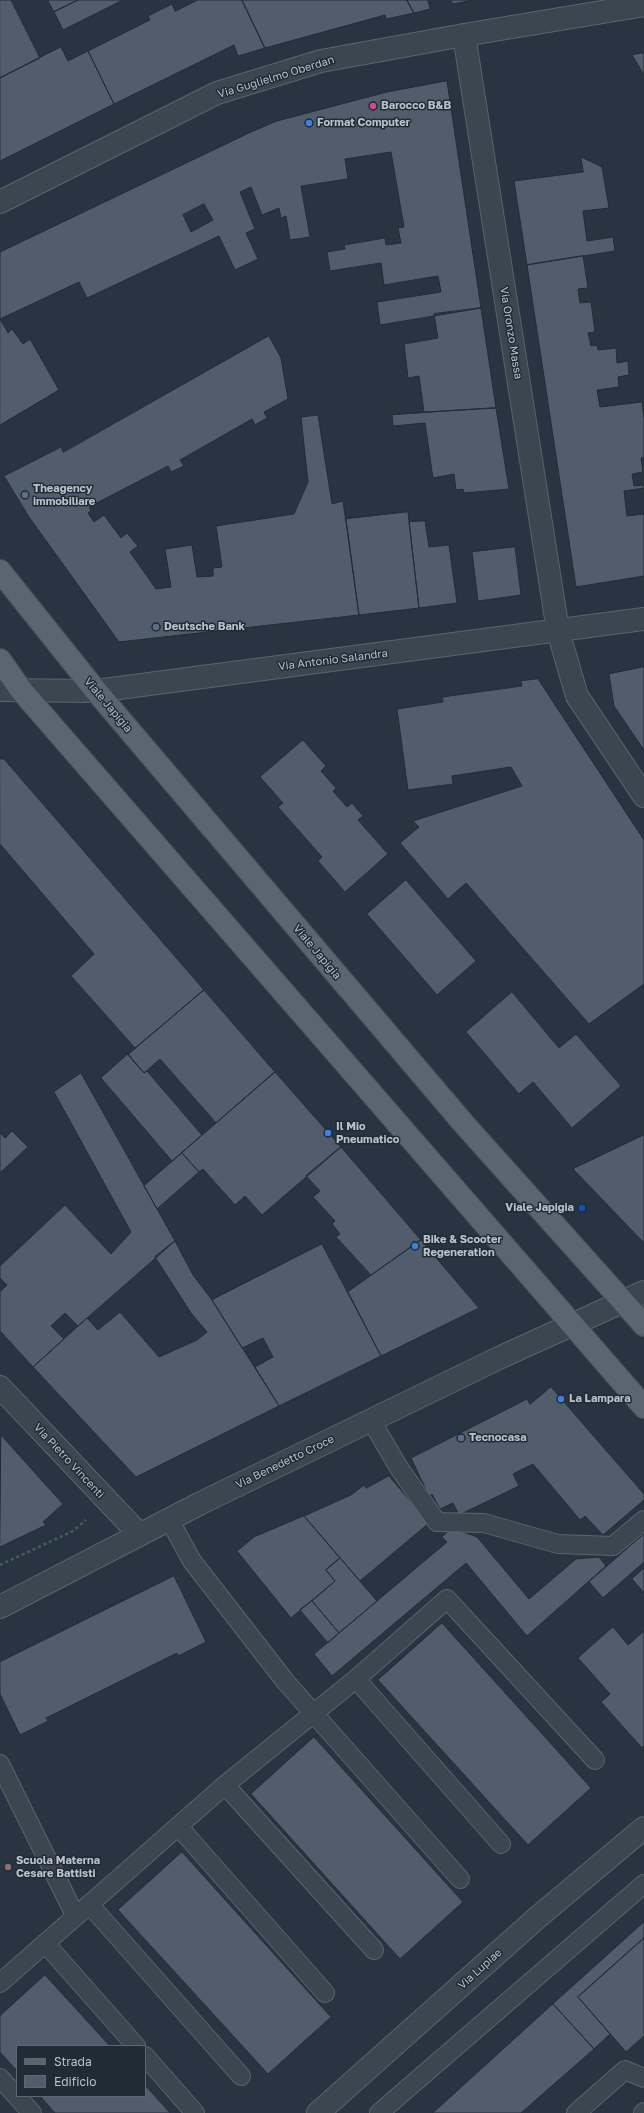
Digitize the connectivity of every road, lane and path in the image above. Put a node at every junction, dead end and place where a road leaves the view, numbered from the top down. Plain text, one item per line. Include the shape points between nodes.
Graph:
1 (644, 5) edge
2 (464, 35) junction
3 (0, 202) edge
4 (0, 571) edge
5 (644, 619) edge
6 (558, 632) junction
7 (0, 660) edge
8 (10, 690) edge
9 (96, 691) junction
10 (644, 796) edge
11 (644, 1292) edge
12 (624, 1301) junction
13 (573, 1325) junction
14 (644, 1325) edge
15 (0, 1387) edge
16 (644, 1407) edge
17 (371, 1420) junction
18 (169, 1519) junction
19 (86, 1520) dead end
20 (644, 1520) edge
21 (139, 1534) junction
22 (0, 1565) edge
23 (0, 1607) edge
24 (356, 1679) junction
25 (314, 1713) junction
26 (595, 1760) dead end
27 (0, 1764) edge
28 (226, 1785) junction
29 (178, 1826) junction
30 (644, 1828) edge
31 (501, 1844) dead end
32 (460, 1879) dead end
33 (644, 1884) edge
34 (82, 1909) junction
35 (44, 1943) junction
36 (374, 1950) dead end
37 (0, 1983) edge
38 (325, 1993) dead end
39 (135, 2045) edge
40 (146, 2057) edge
41 (241, 2076) dead end
42 (0, 2078) edge
43 (644, 2078) edge
44 (16, 2096) edge
45 (17, 2097) edge
46 (32, 2113) edge
47 (195, 2113) edge
48 (319, 2113) edge
49 (379, 2113) edge
50 (576, 2113) edge

1 - 2 street, Via Guglielmo Oberdan
2 - 3 street, Via Guglielmo Oberdan via 320,61 217,93
2 - 6 street, Via Oronzo Massa
4 - 9 main road, Viale Japigia
5 - 6 street, Via Antonio Salandra
6 - 9 street, Via Antonio Salandra
6 - 10 street, Via Oronzo Massa via 577,696
7 - 8 main road
8 - 9 street, Via Antonio Salandra
8 - 13 main road
9 - 12 main road, Viale Japigia via 464,1124
11 - 12 street, Via Benedetto Croce
12 - 13 street, Via Benedetto Croce
12 - 14 main road, Viale Japigia
13 - 16 main road
13 - 17 street, Via Benedetto Croce
15 - 21 street, Via Pietro Vincenti
17 - 18 street, Via Benedetto Croce
17 - 20 lane via 399,1468 438,1522 484,1523 558,1544 612,1546
18 - 21 street, Via Benedetto Croce
18 - 25 lane via 192,1561 285,1681
19 - 22 path via 73,1531
21 - 23 street, Via Benedetto Croce
24 - 25 lane
24 - 26 lane via 447,1599
24 - 31 lane
25 - 28 lane
25 - 32 lane
27 - 34 lane
28 - 29 lane
28 - 36 lane
29 - 34 lane
29 - 38 lane
30 - 48 street, Via Lupiae via 538,1917
33 - 49 lane
34 - 35 lane
34 - 41 lane
35 - 37 lane
35 - 39 lane
40 - 47 lane
42 - 44 lane
43 - 50 lane via 625,2070
45 - 46 lane

